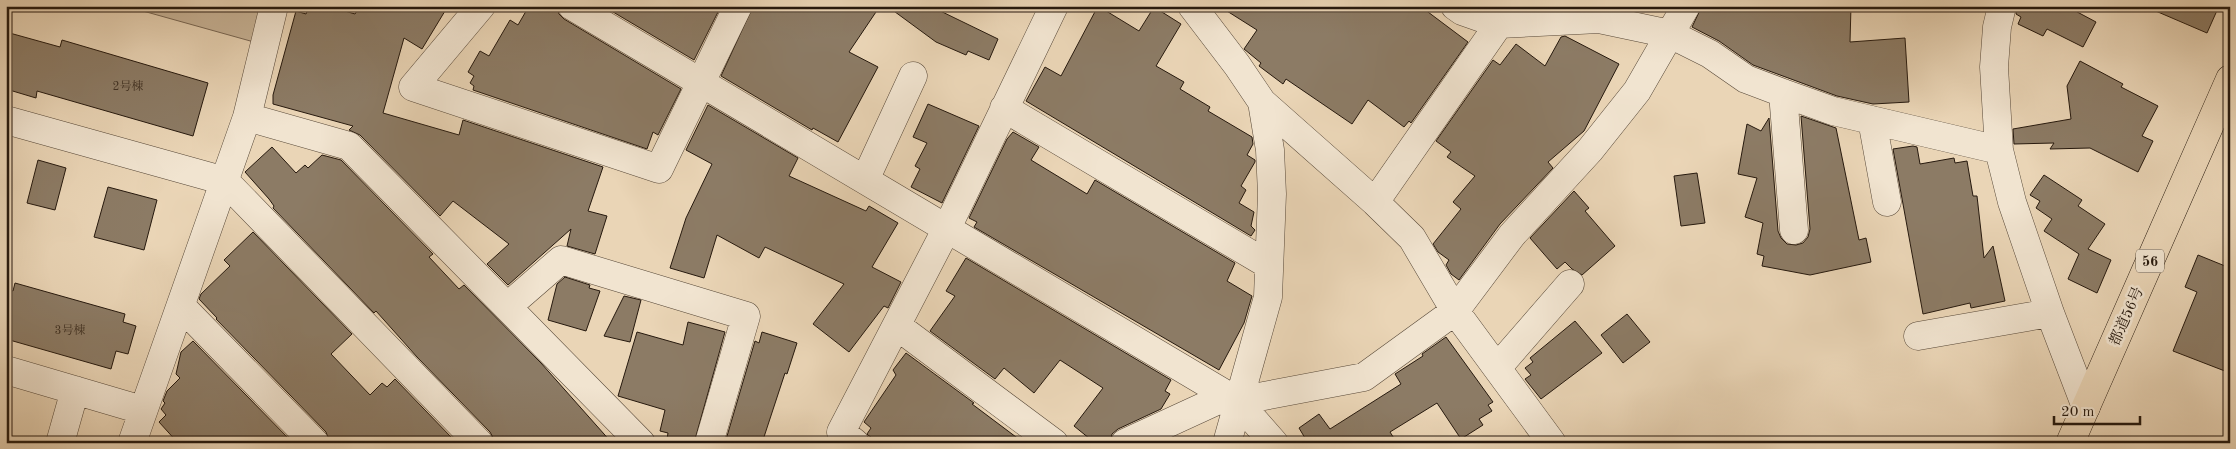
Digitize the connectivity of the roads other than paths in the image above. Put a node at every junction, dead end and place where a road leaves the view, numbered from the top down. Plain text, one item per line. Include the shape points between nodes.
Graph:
1 (274, 6) edge
2 (481, 6) edge
3 (572, 6) edge
4 (738, 6) edge
5 (1054, 6) edge
6 (1192, 6) edge
7 (1455, 6) edge
8 (1686, 6) edge
9 (2002, 6) edge
10 (1520, 17) edge
11 (1670, 34) junction
12 (913, 76) dead end
13 (2230, 79) edge
14 (702, 83) junction
15 (1783, 93) junction
16 (1262, 102) junction
17 (1004, 108) junction
18 (247, 117) junction
19 (6, 120) edge
20 (1872, 120) junction
21 (1999, 150) junction
22 (865, 180) junction
23 (225, 181) junction
24 (1375, 202) junction
25 (1887, 202) dead end
26 (947, 228) junction
27 (1794, 230) dead end
28 (1269, 265) junction
29 (1570, 284) dead end
30 (181, 306) junction
31 (508, 306) junction
32 (1455, 311) junction
33 (2050, 313) junction
34 (897, 326) junction
35 (1918, 336) dead end
36 (1497, 368) junction
37 (6, 370) edge
38 (75, 390) junction
39 (1232, 399) junction
40 (2086, 407) junction
41 (141, 431) edge
42 (60, 443) edge
43 (315, 443) edge
44 (479, 443) edge
45 (642, 443) edge
46 (709, 443) edge
47 (855, 443) edge
48 (1054, 443) edge
49 (1124, 443) edge
50 (1227, 443) edge
51 (1274, 443) edge
52 (1552, 443) edge
53 (2070, 443) edge

1 - 18 street
2 - 14 street via 413,87 659,169
3 - 14 street
4 - 14 street
5 - 17 street
6 - 16 street
7 - 10 street via 1462,12
8 - 11 street
9 - 21 street via 1994,67
10 - 11 street via 1599,19
10 - 24 street
11 - 15 street via 1710,54 1746,79
11 - 32 street via 1637,91 1590,150 1512,235
12 - 22 street
13 - 40 main road, 都道56号 / 56
14 - 22 street
15 - 20 street via 1833,111
15 - 27 street
16 - 24 street
16 - 28 street via 1270,150 1272,194
17 - 26 street
17 - 28 street
18 - 23 street
18 - 31 street via 349,146
19 - 23 street
20 - 21 street
20 - 25 street
21 - 33 street via 2012,202
22 - 26 street
23 - 30 street
23 - 44 street
24 - 32 street via 1412,238
26 - 34 street
26 - 39 street
28 - 39 street via 1268,297
29 - 36 street
30 - 41 street
30 - 43 street
31 - 45 street
31 - 46 street via 561,260 746,316
32 - 36 street
32 - 39 street via 1364,377
33 - 35 street
33 - 40 street
34 - 47 street via 841,432
34 - 48 street
36 - 52 street
37 - 38 street
38 - 41 street
38 - 42 street
39 - 49 street
39 - 50 street
39 - 51 street
40 - 53 main road, 都道56号 / 56

